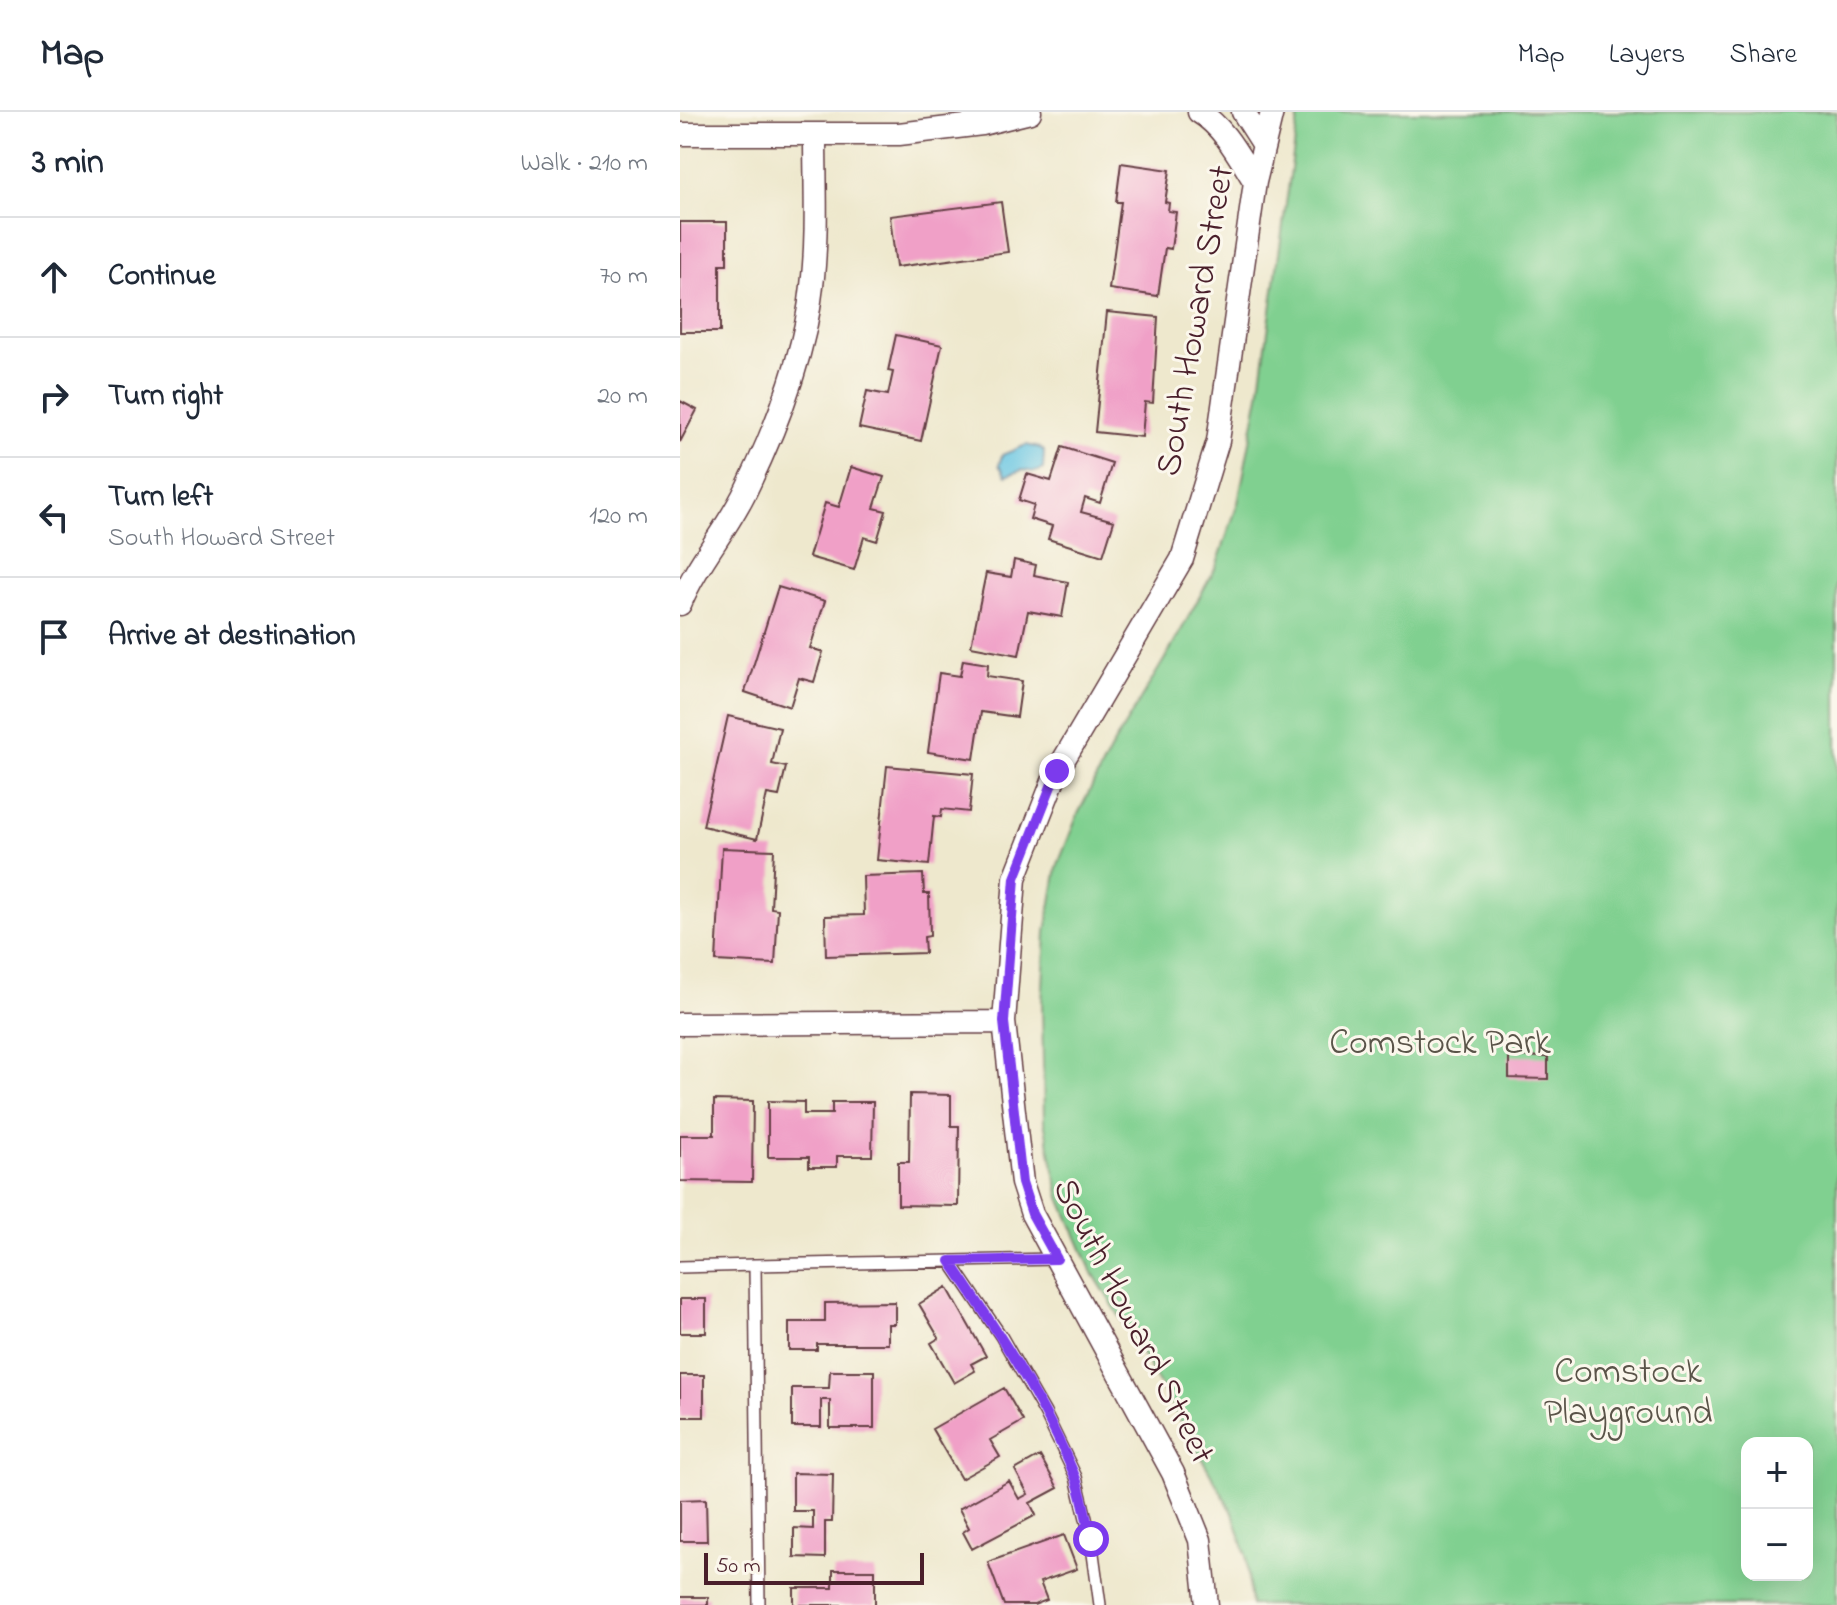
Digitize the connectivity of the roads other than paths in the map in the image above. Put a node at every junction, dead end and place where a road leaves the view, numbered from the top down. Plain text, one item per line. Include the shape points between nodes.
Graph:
1 (1030, 112) edge
2 (1199, 112) edge
3 (1243, 112) edge
4 (1272, 112) edge
5 (680, 134) edge
6 (815, 134) junction
7 (1264, 145) junction
8 (1255, 182) junction
9 (685, 577) edge
10 (680, 604) edge
11 (1004, 1022) junction
12 (680, 1024) edge
13 (1057, 1259) junction
14 (950, 1261) junction
15 (755, 1265) junction
16 (680, 1267) edge
17 (759, 1605) edge
18 (1100, 1605) edge
19 (1207, 1605) edge

1 - 6 street via 899,134
2 - 8 street via 1231,143
3 - 7 street
4 - 7 street, South Howard Street
5 - 6 street
6 - 9 street via 815,255 804,333 780,412 746,491
7 - 8 street, South Howard Street
8 - 11 street, South Howard Street via 1214,457 1182,559 1057,771 1015,878
9 - 10 street
11 - 12 street
11 - 13 street, South Howard Street via 1022,1183
13 - 14 lane
13 - 19 street, South Howard Street via 1173,1473 1200,1540
14 - 15 lane
14 - 18 lane via 1001,1336 1076,1477
15 - 16 lane
15 - 17 lane

